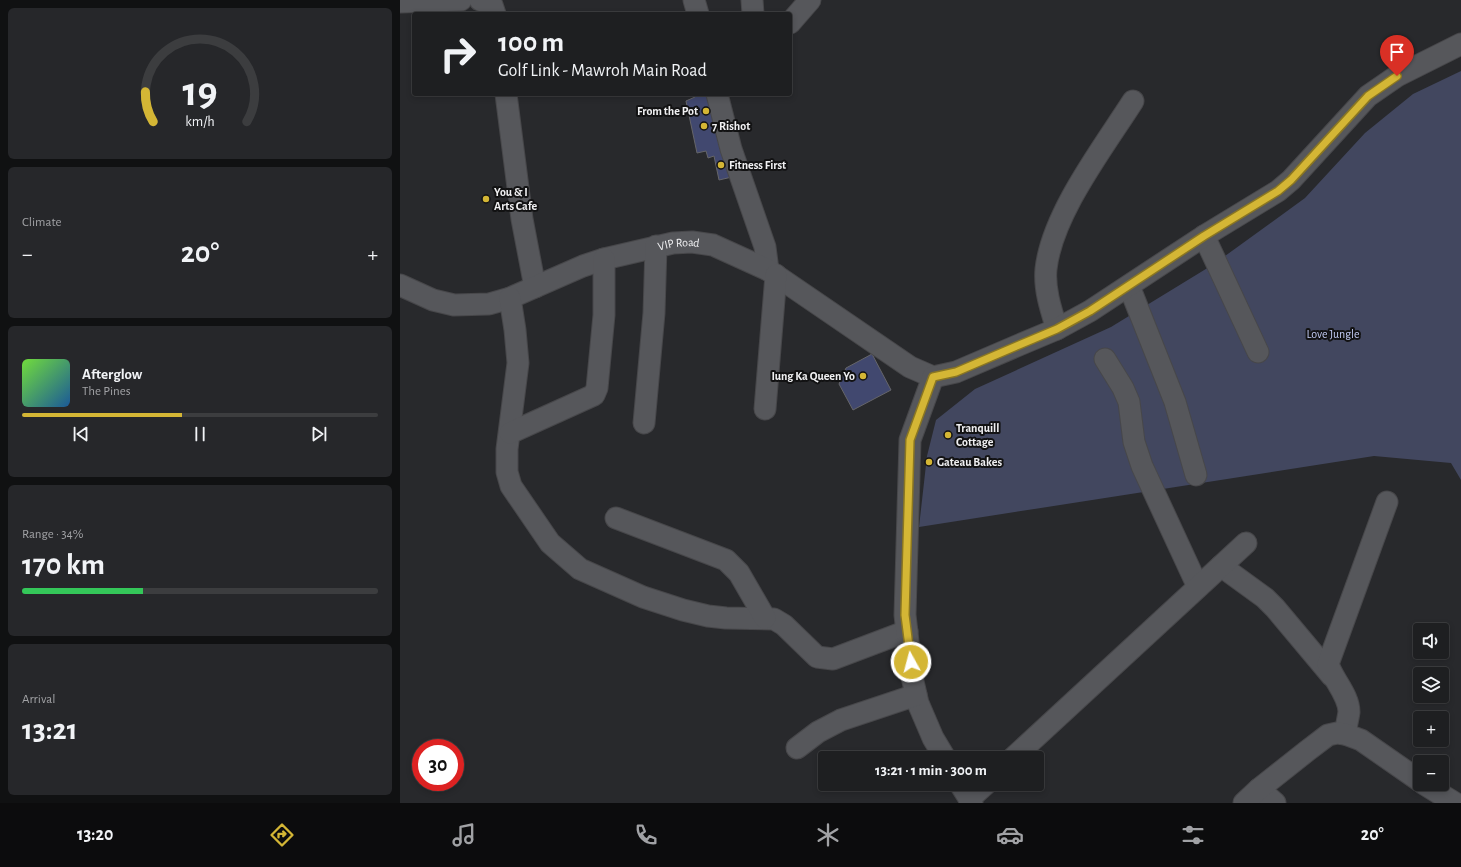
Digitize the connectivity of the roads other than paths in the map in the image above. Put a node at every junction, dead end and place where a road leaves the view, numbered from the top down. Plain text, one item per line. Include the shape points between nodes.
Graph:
1 (461, 0) edge
2 (480, 0) edge
3 (694, 0) edge
4 (752, 0) edge
5 (810, 0) edge
6 (400, 2) edge
7 (494, 12) edge
8 (697, 12) edge
9 (753, 12) edge
10 (792, 21) edge
11 (1461, 44) edge
12 (506, 96) edge
13 (718, 96) edge
14 (1133, 101) dead end
15 (1204, 236) junction
16 (656, 246) junction
17 (604, 259) junction
18 (772, 273) junction
19 (400, 285) edge
20 (1129, 286) junction
21 (535, 287) junction
22 (510, 298) junction
23 (1057, 329) junction
24 (1258, 352) dead end
25 (1105, 359) dead end
26 (933, 377) junction
27 (765, 409) dead end
28 (644, 423) dead end
29 (510, 433) junction
30 (1196, 474) dead end
31 (1387, 502) dead end
32 (616, 518) dead end
33 (1246, 543) dead end
34 (1221, 566) junction
35 (1198, 587) junction
36 (765, 618) junction
37 (907, 631) junction
38 (1332, 676) junction
39 (916, 695) junction
40 (1346, 734) junction
41 (798, 748) dead end
42 (941, 751) edge
43 (1021, 751) edge
44 (1413, 776) edge
45 (1435, 791) edge
46 (1252, 796) edge
47 (1275, 803) edge
48 (1453, 803) edge

1 - 6 street
2 - 7 street via 492,5
3 - 8 street
4 - 9 street
5 - 10 street
11 - 15 street via 1397,76 1368,96 1282,187
12 - 21 street via 521,212
13 - 18 street via 731,149
14 - 23 street via 1063,213 1052,241 1046,269 1047,292
15 - 20 street
15 - 24 street
16 - 17 street, VIP Road
16 - 18 street, VIP Road via 692,242 713,246
16 - 28 street via 654,313
17 - 21 street, VIP Road
17 - 29 street via 604,315 597,388 594,395
18 - 26 street, VIP Road via 910,367
18 - 27 street
19 - 22 street, VIP Road via 433,300 454,305 489,304
20 - 23 street
20 - 30 street via 1176,402
21 - 22 street, VIP Road
22 - 29 street via 518,363
23 - 26 street via 956,372
25 - 35 street via 1129,402 1134,442 1142,466
26 - 37 street via 910,440 905,615
29 - 36 street via 507,449 511,486 550,543 580,570 642,597 683,610 726,618
31 - 38 street via 1331,654 1328,664
32 - 36 street via 726,560 739,574
33 - 34 street
34 - 35 street
34 - 38 street via 1270,603
35 - 43 street
36 - 37 street via 774,619 784,625 816,657 825,659 833,659
37 - 39 street
38 - 40 street via 1346,698 1349,712
39 - 41 street via 841,720 818,732
39 - 42 street
40 - 44 street via 1361,740
40 - 46 street via 1328,736
45 - 48 street
46 - 47 street

